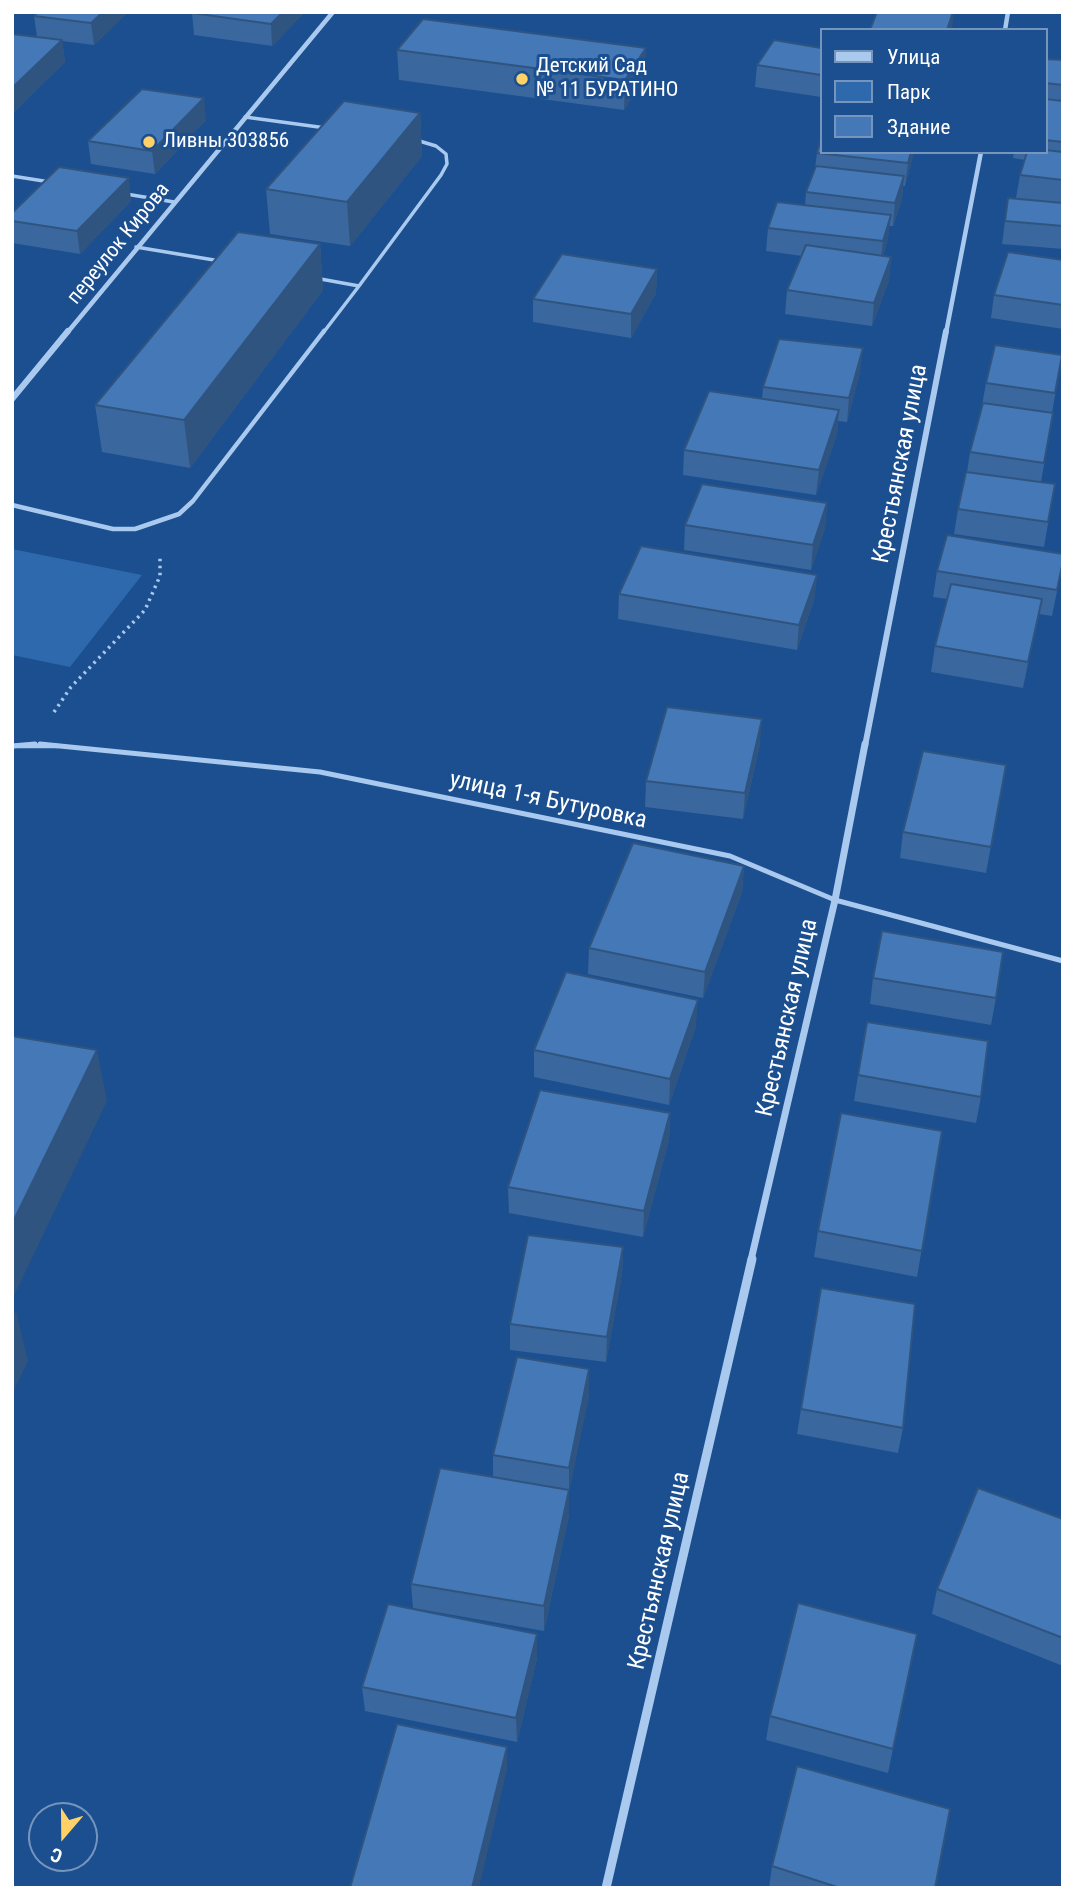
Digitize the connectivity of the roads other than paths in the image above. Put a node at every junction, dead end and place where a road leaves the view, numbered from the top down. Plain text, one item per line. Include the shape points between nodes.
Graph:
1 (333, 12) edge
2 (245, 117) junction
3 (327, 128) edge
4 (408, 139) edge
5 (981, 154) edge
6 (12, 176) edge
7 (53, 183) edge
8 (120, 193) edge
9 (174, 202) junction
10 (136, 247) junction
11 (228, 263) edge
12 (307, 277) edge
13 (359, 286) junction
14 (12, 399) edge
15 (12, 505) edge
16 (12, 746) edge
17 (835, 900) junction
18 (1063, 961) edge
19 (606, 1888) edge

1 - 2 street, переулок Кирова
2 - 3 lane
2 - 9 street, переулок Кирова
4 - 13 lane via 436,146 446,153 447,164
5 - 17 street, Крестьянская улица
6 - 7 lane
8 - 9 lane
9 - 10 street, переулок Кирова
10 - 11 lane
10 - 14 street, переулок Кирова
12 - 13 lane
13 - 15 lane via 179,514 135,529 113,529
16 - 17 lane, улица 1-я Бутуровка via 320,772 730,856
17 - 18 lane, улица 1-я Бутуровка
17 - 19 street, Крестьянская улица

